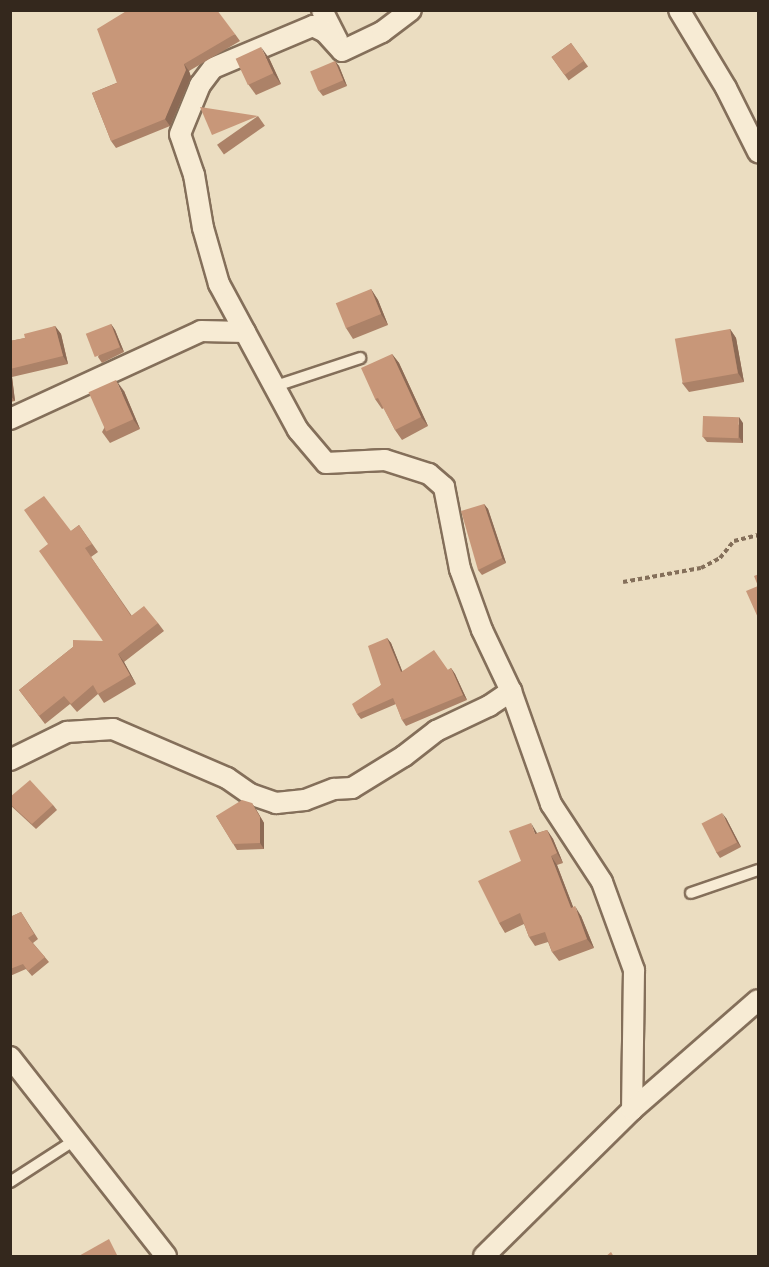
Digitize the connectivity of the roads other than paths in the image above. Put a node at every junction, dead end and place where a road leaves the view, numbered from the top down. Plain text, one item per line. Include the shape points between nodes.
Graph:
1 (322, 10) edge
2 (411, 10) edge
3 (679, 10) edge
4 (342, 51) junction
5 (759, 152) edge
6 (245, 332) junction
7 (360, 358) dead end
8 (272, 387) junction
9 (10, 419) edge
10 (511, 691) junction
11 (10, 759) edge
12 (759, 870) edge
13 (691, 893) dead end
14 (759, 1000) edge
15 (10, 1057) edge
16 (632, 1110) junction
17 (75, 1140) junction
18 (10, 1182) edge
19 (166, 1257) edge
20 (484, 1257) edge

1 - 4 street
2 - 4 street via 382,32
3 - 5 street via 726,87
4 - 6 street via 325,32 313,26 213,68 200,85 180,134 194,175 203,228 219,284
6 - 8 street
6 - 9 street via 201,331
7 - 8 lane
8 - 10 street via 298,430 326,463 386,460 429,474 444,487 460,569 482,630
10 - 11 street via 436,731 352,788 334,789 305,800 276,803 250,794 227,778 113,729 67,732
10 - 16 street via 551,804 602,882 634,970
12 - 13 lane
14 - 16 street
15 - 17 street
16 - 20 street
17 - 18 lane
17 - 19 street

